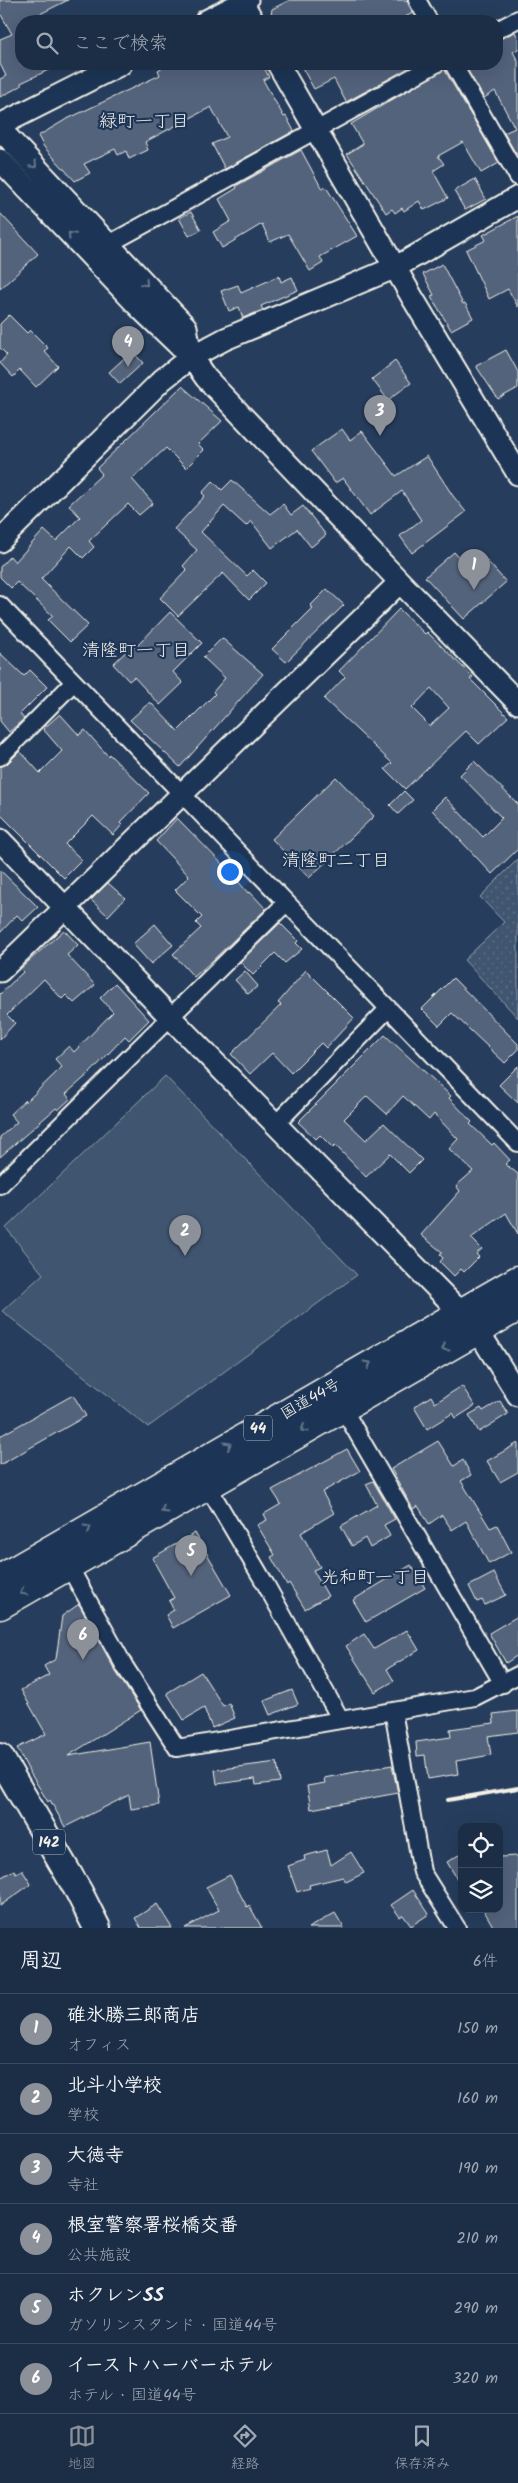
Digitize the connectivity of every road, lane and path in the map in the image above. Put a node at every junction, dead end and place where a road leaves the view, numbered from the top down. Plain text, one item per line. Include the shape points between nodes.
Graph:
1 (417, 0) edge
2 (244, 1) edge
3 (217, 15) edge
4 (250, 15) edge
5 (426, 15) edge
6 (518, 18) edge
7 (503, 27) edge
8 (110, 70) edge
9 (281, 70) edge
10 (425, 70) edge
11 (456, 70) edge
12 (0, 125) edge
13 (0, 129) edge
14 (317, 131) junction
15 (0, 160) edge
16 (518, 177) edge
17 (518, 197) edge
18 (109, 243) junction
19 (90, 255) junction
20 (396, 267) junction
21 (192, 357) junction
22 (518, 474) edge
23 (0, 541) edge
24 (400, 582) junction
25 (0, 605) edge
26 (74, 682) junction
27 (518, 703) edge
28 (0, 757) edge
29 (183, 794) junction
30 (0, 840) edge
31 (286, 903) junction
32 (66, 906) junction
33 (0, 971) edge
34 (388, 1009) junction
35 (169, 1016) junction
36 (276, 1124) junction
37 (518, 1143) edge
38 (0, 1184) edge
39 (518, 1280) edge
40 (518, 1307) edge
41 (468, 1320) junction
42 (518, 1395) edge
43 (342, 1407) junction
44 (207, 1485) junction
45 (63, 1556) junction
46 (0, 1579) edge
47 (0, 1605) edge
48 (518, 1675) edge
49 (503, 1684) junction
50 (393, 1711) junction
51 (341, 1720) junction
52 (0, 1757) edge
53 (91, 1926) edge
54 (457, 1928) edge

1 - 5 street
2 - 3 street
2 - 4 street
6 - 7 street
8 - 12 street
9 - 14 street
10 - 14 street
11 - 16 street
13 -> 18 street
14 - 18 street
14 - 20 street
19 -> 15 street
17 - 20 street
18 - 19 street
18 -> 21 street via 186,327
19 - 21 street
20 - 21 street via 225,339
20 - 22 street
21 - 23 street via 162,380
21 - 24 street via 206,378
24 - 27 street
24 - 29 street
25 - 26 street
26 - 28 street
26 - 29 street
29 - 31 street
29 - 32 street
30 - 32 street
31 - 34 street
31 - 35 street
32 - 33 street
32 - 35 street
34 - 36 street
34 - 37 street
35 - 36 street
35 - 38 street
36 - 41 street
39 - 41 highway, 国道44号 / 44
40 - 41 highway, 国道44号 / 44
41 - 42 street
41 -> 43 highway, 国道44号 / 44
45 -> 41 highway, 国道44号 / 44 via 169,1479
43 -> 44 highway, 国道44号 / 44
43 - 49 street
44 -> 45 highway, 国道44号 / 44
44 - 51 street
45 - 46 highway, 国道44号 / 44
45 -> 47 highway, 国道44号 / 44
45 - 51 street via 125,1667 177,1748
48 - 49 street
49 - 50 street via 475,1697
50 - 51 street
50 - 54 street via 422,1872
52 - 53 main road, 142 via 79,1892

